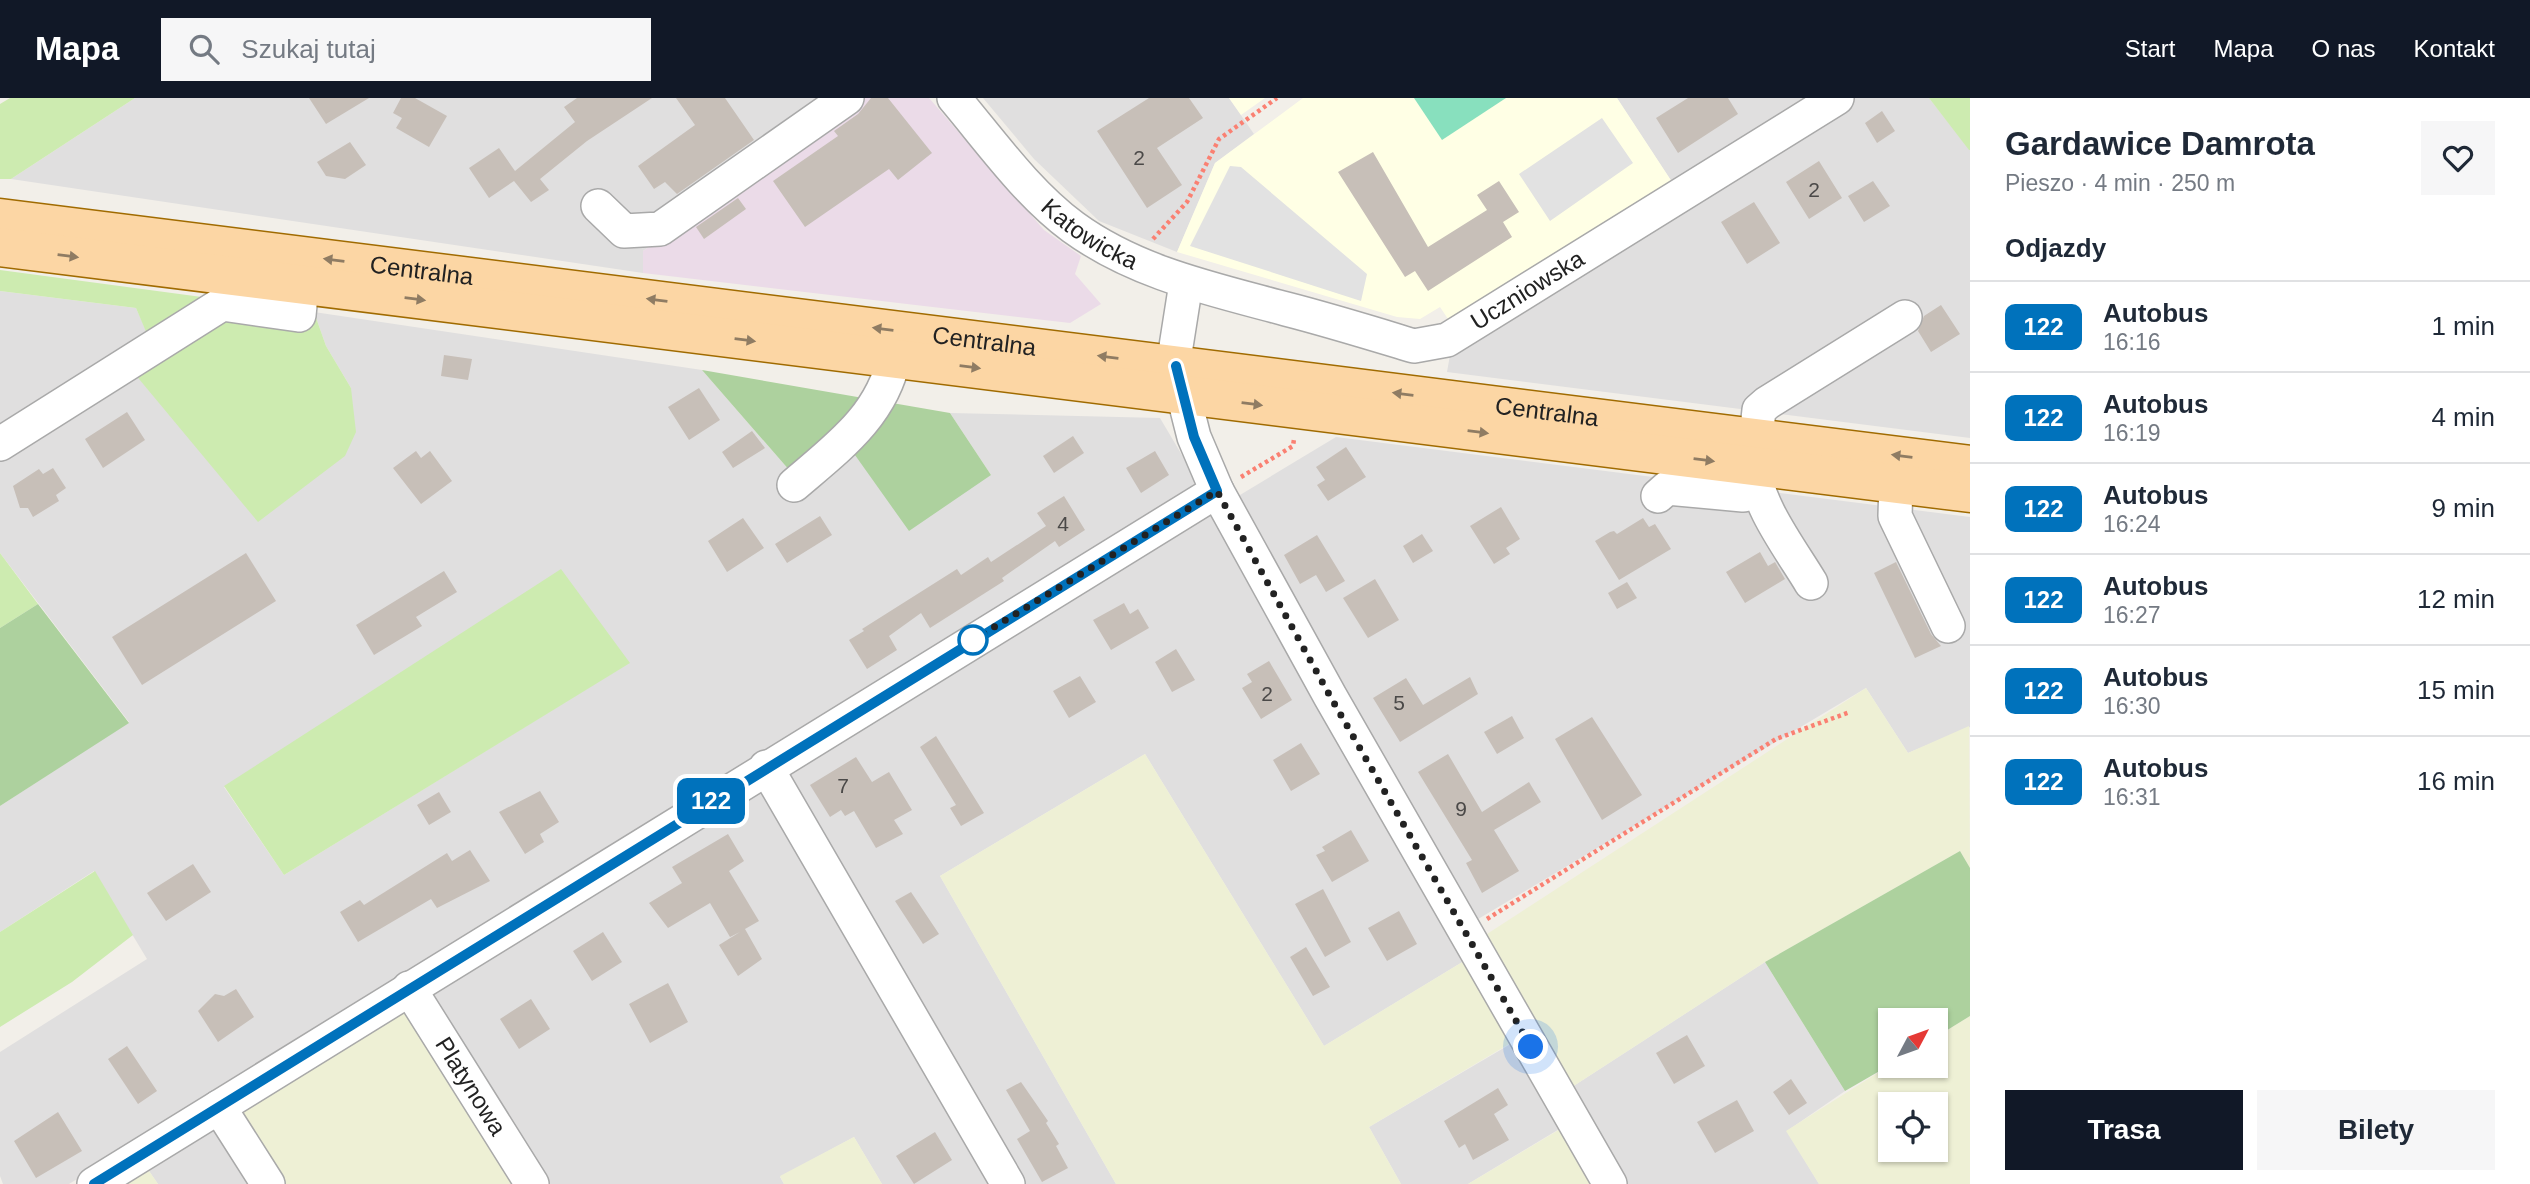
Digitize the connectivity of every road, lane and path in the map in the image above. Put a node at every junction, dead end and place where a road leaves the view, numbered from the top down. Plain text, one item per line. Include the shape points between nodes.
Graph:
1 (847, 98) edge
2 (954, 98) edge
3 (1277, 98) edge
4 (1825, 101) edge
5 (598, 206) dead end
6 (0, 218) edge
7 (0, 247) edge
8 (1144, 248) dead end
9 (1186, 283) junction
10 (302, 285) junction
11 (1905, 317) dead end
12 (894, 358) junction
13 (1180, 380) junction
14 (0, 444) edge
15 (1755, 461) junction
16 (1970, 465) edge
17 (1896, 483) junction
18 (794, 485) dead end
19 (1217, 491) junction
20 (1970, 493) edge
21 (1658, 496) dead end
22 (1811, 583) dead end
23 (1948, 626) dead end
24 (1850, 712) dead end
25 (766, 767) junction
26 (1465, 932) junction
27 (409, 988) junction
28 (219, 1107) junction
29 (94, 1184) edge
30 (268, 1184) edge
31 (532, 1184) edge
32 (1008, 1184) edge
33 (1610, 1184) edge

1 - 5 street via 660,229 624,231
2 - 9 street, Katowicka via 1005,160 1072,226 1129,261
3 - 8 path via 1219,139 1187,202
4 - 9 street, Uczniowska via 1528,291 1447,340 1430,345 1414,346
13 -> 6 main road, Centralna
7 -> 10 main road, Centralna
9 - 13 street via 1175,353
10 -> 12 main road, Centralna
10 - 14 street via 299,315 222,304
11 - 15 street via 1759,410
12 -> 13 main road, Centralna
12 - 18 street via 890,381 874,409 852,435
13 - 15 main road, Centralna
13 - 19 street via 1194,437
16 -> 15 main road, Centralna
15 - 17 main road, Centralna
15 - 21 street via 1743,495 1667,488
15 - 22 street
17 - 20 main road, Centralna
17 - 23 street via 1895,516
19 - 25 street
19 - 26 street
24 - 26 path via 1776,739
25 - 27 street
25 - 32 street
26 - 33 street
27 - 28 street
27 - 31 street, Platynowa
28 - 29 street
28 - 30 street

